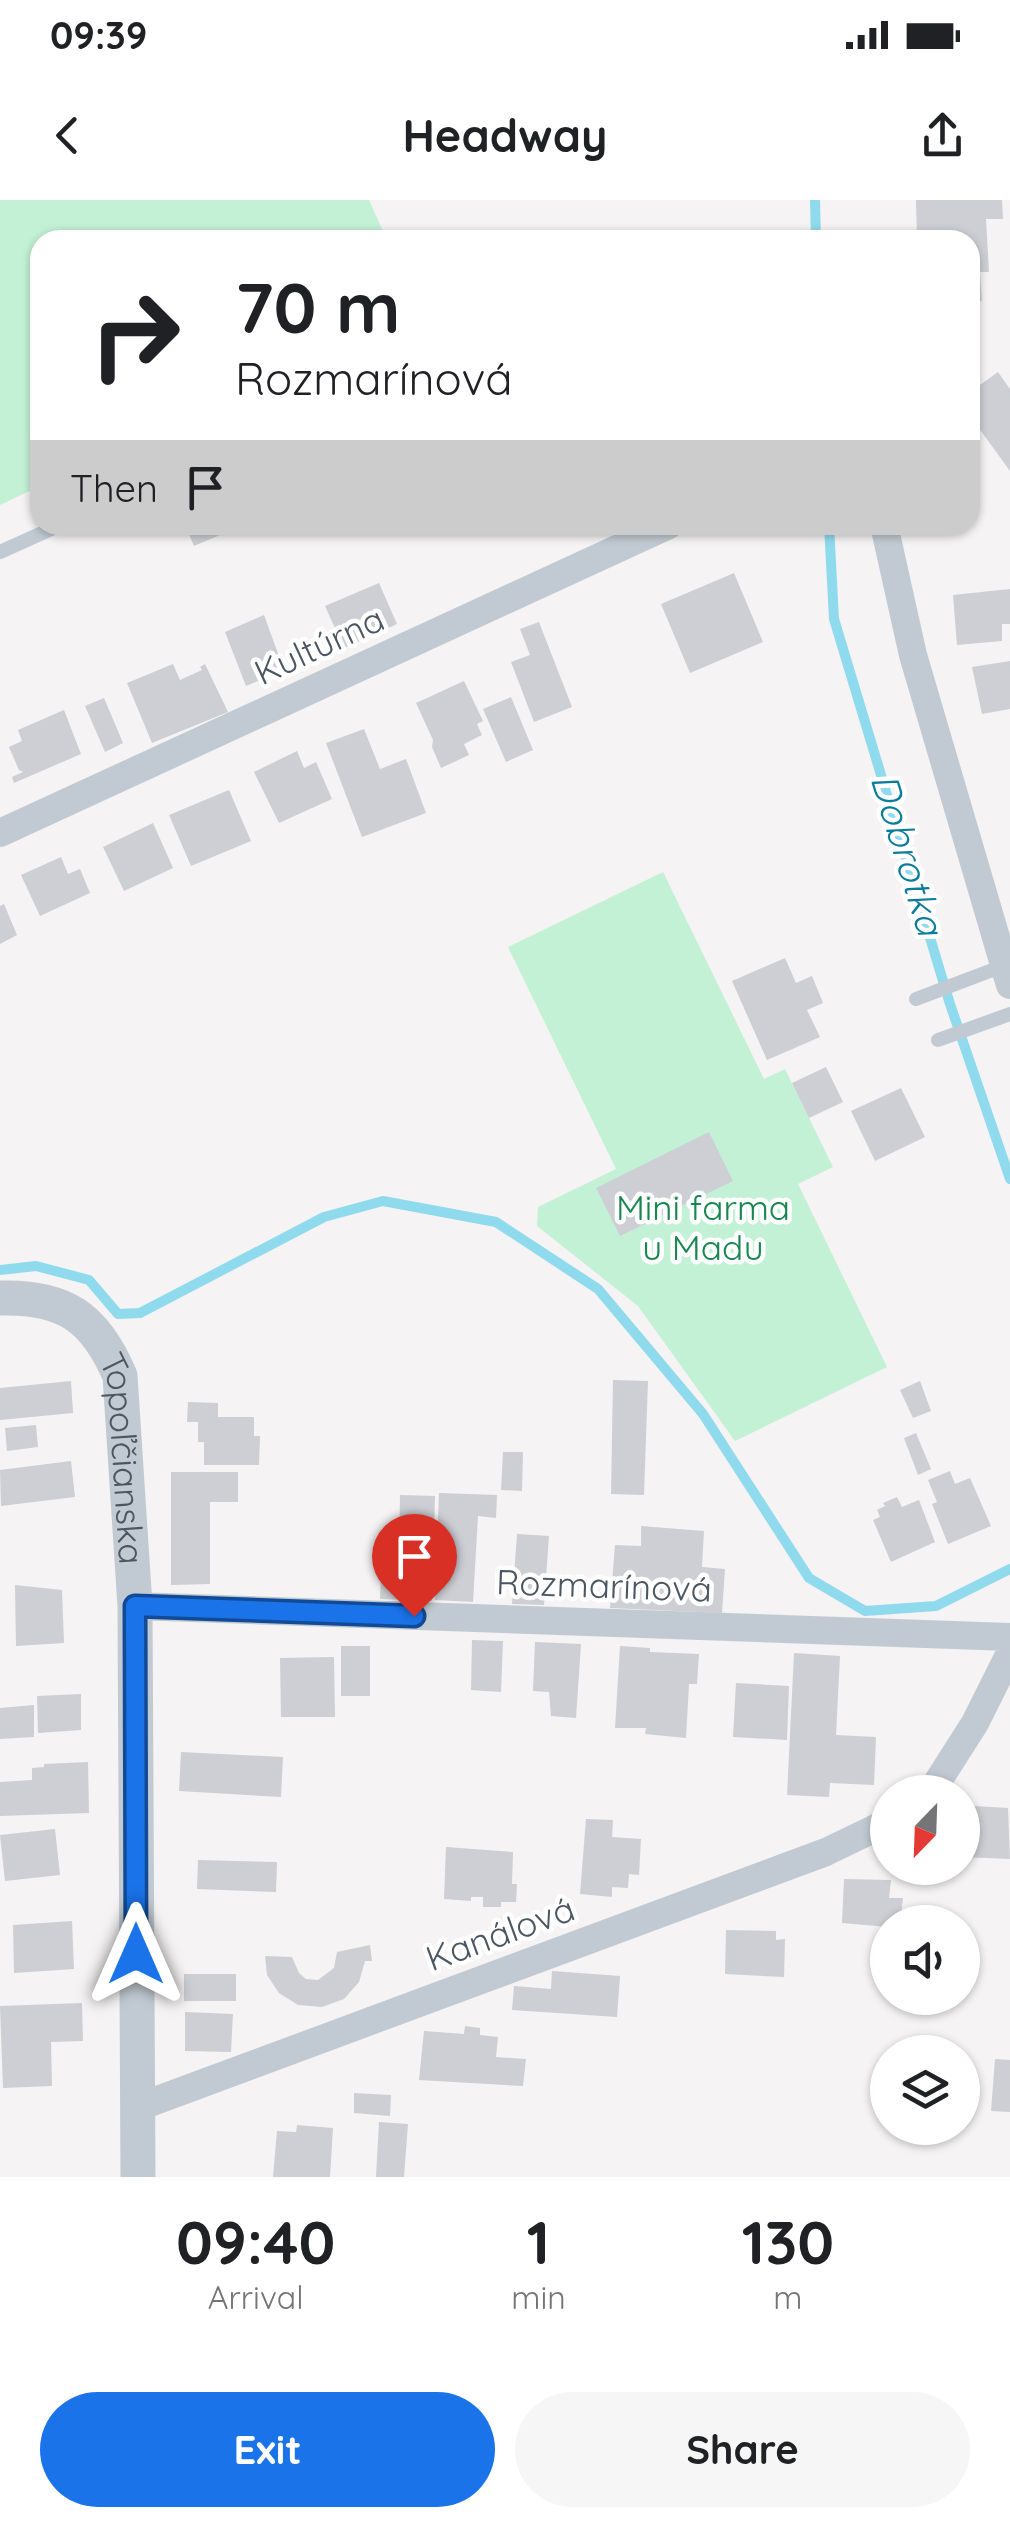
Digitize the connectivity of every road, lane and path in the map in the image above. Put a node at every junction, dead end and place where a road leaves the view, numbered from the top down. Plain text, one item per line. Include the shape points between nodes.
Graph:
1 (38, 535) edge
2 (647, 535) edge
3 (886, 535) edge
4 (0, 552) edge
5 (0, 833) edge
6 (1007, 976) edge
7 (916, 999) dead end
8 (1010, 1014) edge
9 (938, 1040) dead end
10 (0, 1298) edge
11 (135, 1606) junction
12 (1010, 1637) edge
13 (1010, 1653) edge
14 (942, 1775) edge
15 (870, 1831) edge
16 (136, 2108) junction
17 (138, 2177) edge

1 - 4 lane
2 - 5 street, Kultúrna
3 - 6 street via 913,655
6 - 7 lane
8 - 9 lane
10 - 11 street, Topoľčianska via 52,1302 93,1328 109,1350 124,1404
11 - 12 street, Rozmarínová
11 - 16 street, Topoľčianska
13 - 14 street
15 - 16 street, Kanálová
16 - 17 street, Topoľčianska

